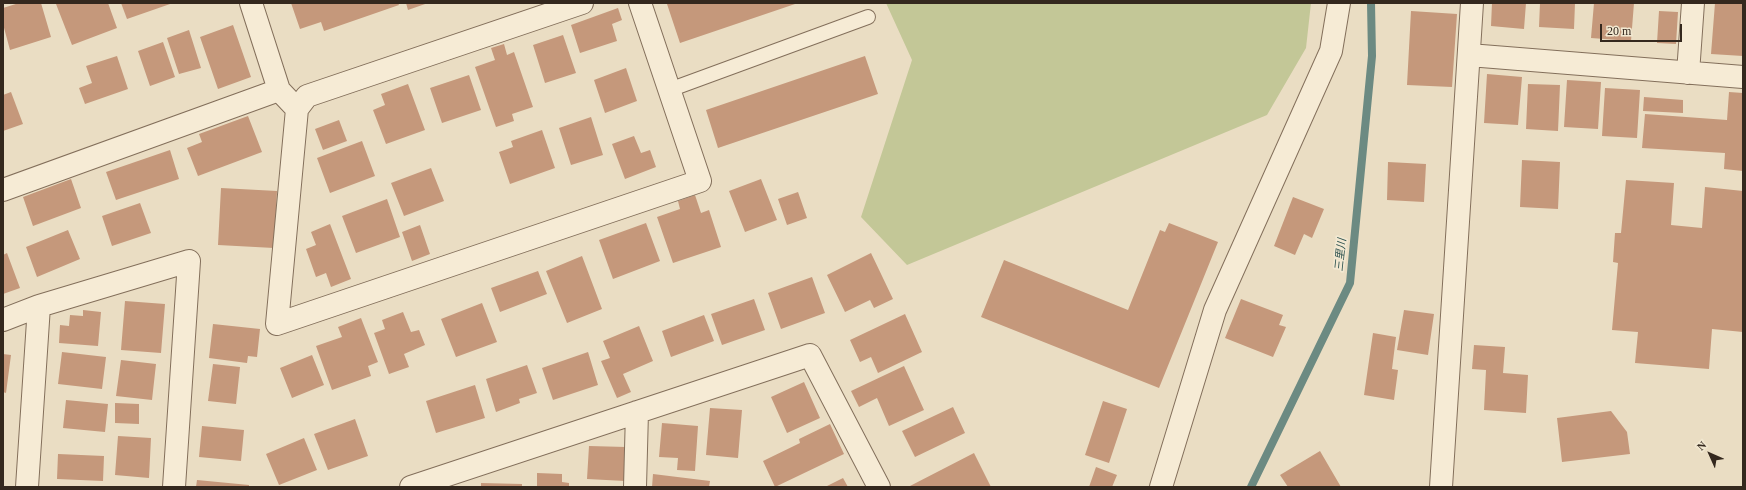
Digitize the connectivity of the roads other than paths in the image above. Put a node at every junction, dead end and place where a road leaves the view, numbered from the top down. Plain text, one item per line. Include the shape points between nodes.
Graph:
1 (251, 3) edge
2 (582, 3) edge
3 (640, 3) edge
4 (1339, 3) edge
5 (1472, 3) edge
6 (1693, 3) edge
7 (868, 17) dead end
8 (1468, 55) junction
9 (1688, 73) junction
10 (1743, 77) edge
11 (279, 90) junction
12 (669, 90) junction
13 (297, 110) junction
14 (3, 190) edge
15 (39, 306) junction
16 (3, 320) edge
17 (637, 412) junction
18 (458, 479) edge
19 (27, 487) edge
20 (174, 487) edge
21 (411, 487) edge
22 (635, 487) edge
23 (879, 487) edge
24 (1161, 487) edge
25 (1441, 487) edge

1 - 11 street
2 - 13 street via 307,96
3 - 12 street
4 - 24 street via 1331,51 1215,310
5 - 8 street
6 - 9 street
7 - 12 lane
8 - 9 street
8 - 25 street
9 - 10 street
11 - 13 street
11 - 14 street
12 - 13 street via 700,181 277,324
15 - 16 street
15 - 19 street
15 - 20 street via 189,261
17 - 18 street
17 - 22 street
17 - 23 street via 810,355
18 - 21 street

